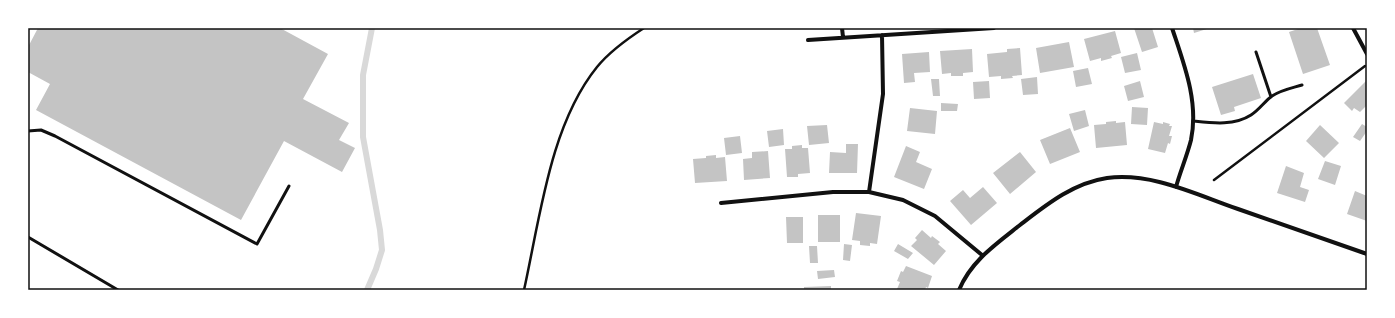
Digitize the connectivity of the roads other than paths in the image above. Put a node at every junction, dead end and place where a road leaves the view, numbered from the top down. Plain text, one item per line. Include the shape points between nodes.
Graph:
1 (842, 28) edge
2 (994, 28) edge
3 (1172, 28) edge
4 (1352, 28) edge
5 (882, 35) junction
6 (843, 37) junction
7 (808, 40) dead end
8 (1256, 52) dead end
9 (1367, 54) edge
10 (1302, 85) dead end
11 (1271, 97) junction
12 (1193, 121) junction
13 (28, 131) edge
14 (289, 186) dead end
15 (1176, 187) junction
16 (869, 192) junction
17 (721, 203) dead end
18 (28, 237) edge
19 (1367, 254) edge
20 (982, 256) junction
21 (118, 290) edge
22 (959, 290) edge

1 - 6 street
2 - 5 street
3 - 12 street via 1186,69
4 - 9 street
5 - 6 street
5 - 16 street via 883,94
6 - 7 street
8 - 11 lane
10 - 11 lane
11 - 12 lane via 1250,115 1233,121
12 - 15 street
13 - 14 lane via 41,130 55,136 257,244
15 - 19 street
15 - 20 street via 1133,177 1107,178 1084,184 1061,195
16 - 17 street via 833,192
16 - 20 street via 903,200 935,216
18 - 21 lane
20 - 22 street via 964,278

